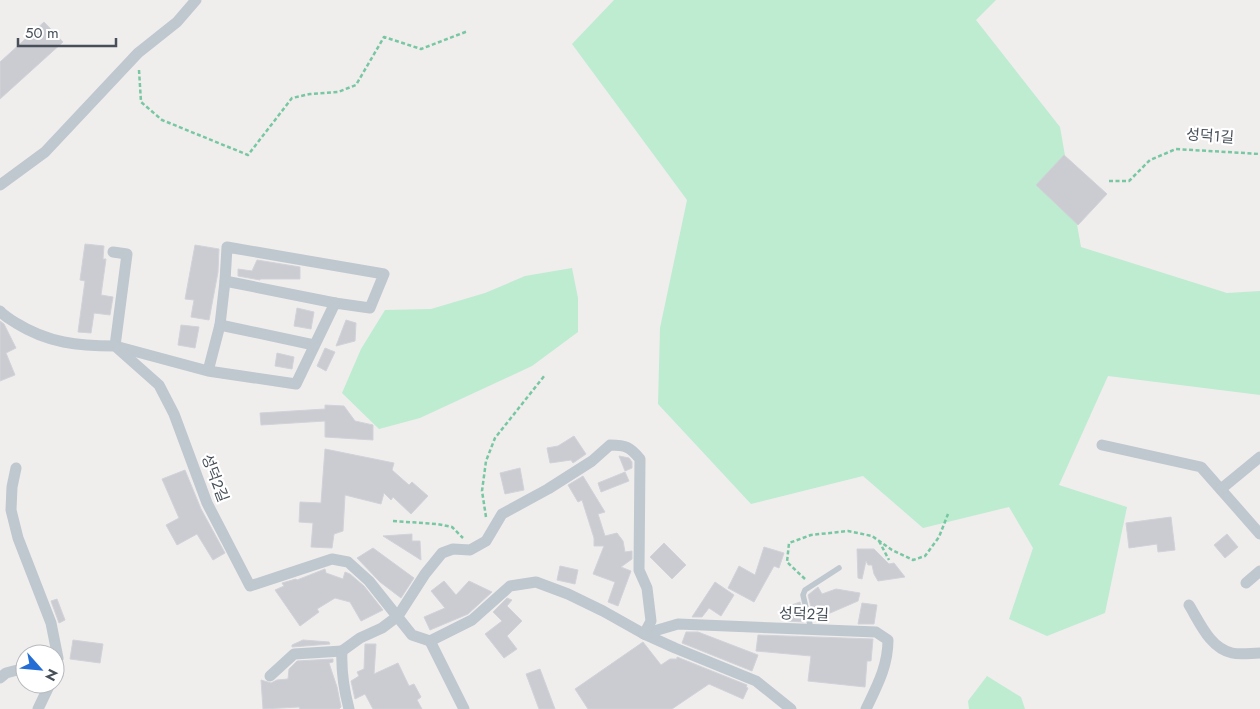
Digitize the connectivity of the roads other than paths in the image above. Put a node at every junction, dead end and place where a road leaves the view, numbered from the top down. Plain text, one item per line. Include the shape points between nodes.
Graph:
1 (196, 0) edge
2 (0, 185) edge
3 (113, 252) dead end
4 (225, 281) junction
5 (335, 303) junction
6 (0, 311) edge
7 (220, 325) junction
8 (314, 345) junction
9 (115, 346) junction
10 (208, 371) junction
11 (1102, 444) dead end
12 (1260, 457) edge
13 (16, 468) dead end
14 (1221, 489) junction
15 (1260, 534) edge
16 (839, 568) dead end
17 (1260, 571) edge
18 (1246, 583) dead end
19 (1189, 605) dead end
20 (398, 616) junction
21 (811, 629) junction
22 (644, 634) junction
23 (430, 641) junction
24 (54, 644) edge
25 (342, 651) junction
26 (1260, 653) edge
27 (15, 671) edge
28 (270, 676) dead end
29 (0, 678) edge
30 (45, 694) edge
31 (38, 709) edge
32 (348, 709) edge
33 (464, 709) edge
34 (792, 709) edge
35 (866, 709) edge

1 - 2 street via 177,22 138,53 44,152
3 - 9 street via 127,254
4 - 5 street
4 - 5 street via 227,247 384,274 370,308
4 - 7 street
5 - 8 street
6 - 9 street via 27,330 56,342
7 - 8 street
7 - 10 street
8 - 10 street via 296,384
9 - 10 street
9 - 20 street, 성덕2길 via 159,386 174,414 207,503 250,586 332,559 348,562 369,581
11 - 14 street via 1201,467
12 - 14 street
13 - 24 street via 11,510 23,554 51,624
14 - 15 street
16 - 21 lane via 805,590 803,596
17 - 18 street
19 - 26 street via 1218,647 1233,653
20 - 22 street via 442,553 453,549 470,550 486,541 502,514 592,461 610,445 622,445 632,449 640,459 639,570 647,588 651,621
20 - 23 street, 성덕2길 via 412,635
20 - 25 street
21 - 22 street, 성덕2길 via 678,624
21 - 35 street, 성덕2길 via 876,632 888,640 882,676
22 - 23 street via 568,594 536,582 510,586 472,620
22 - 34 street via 756,681
23 - 33 street
25 - 28 street via 294,654
25 - 32 street via 341,674
27 - 29 street
30 - 31 street

